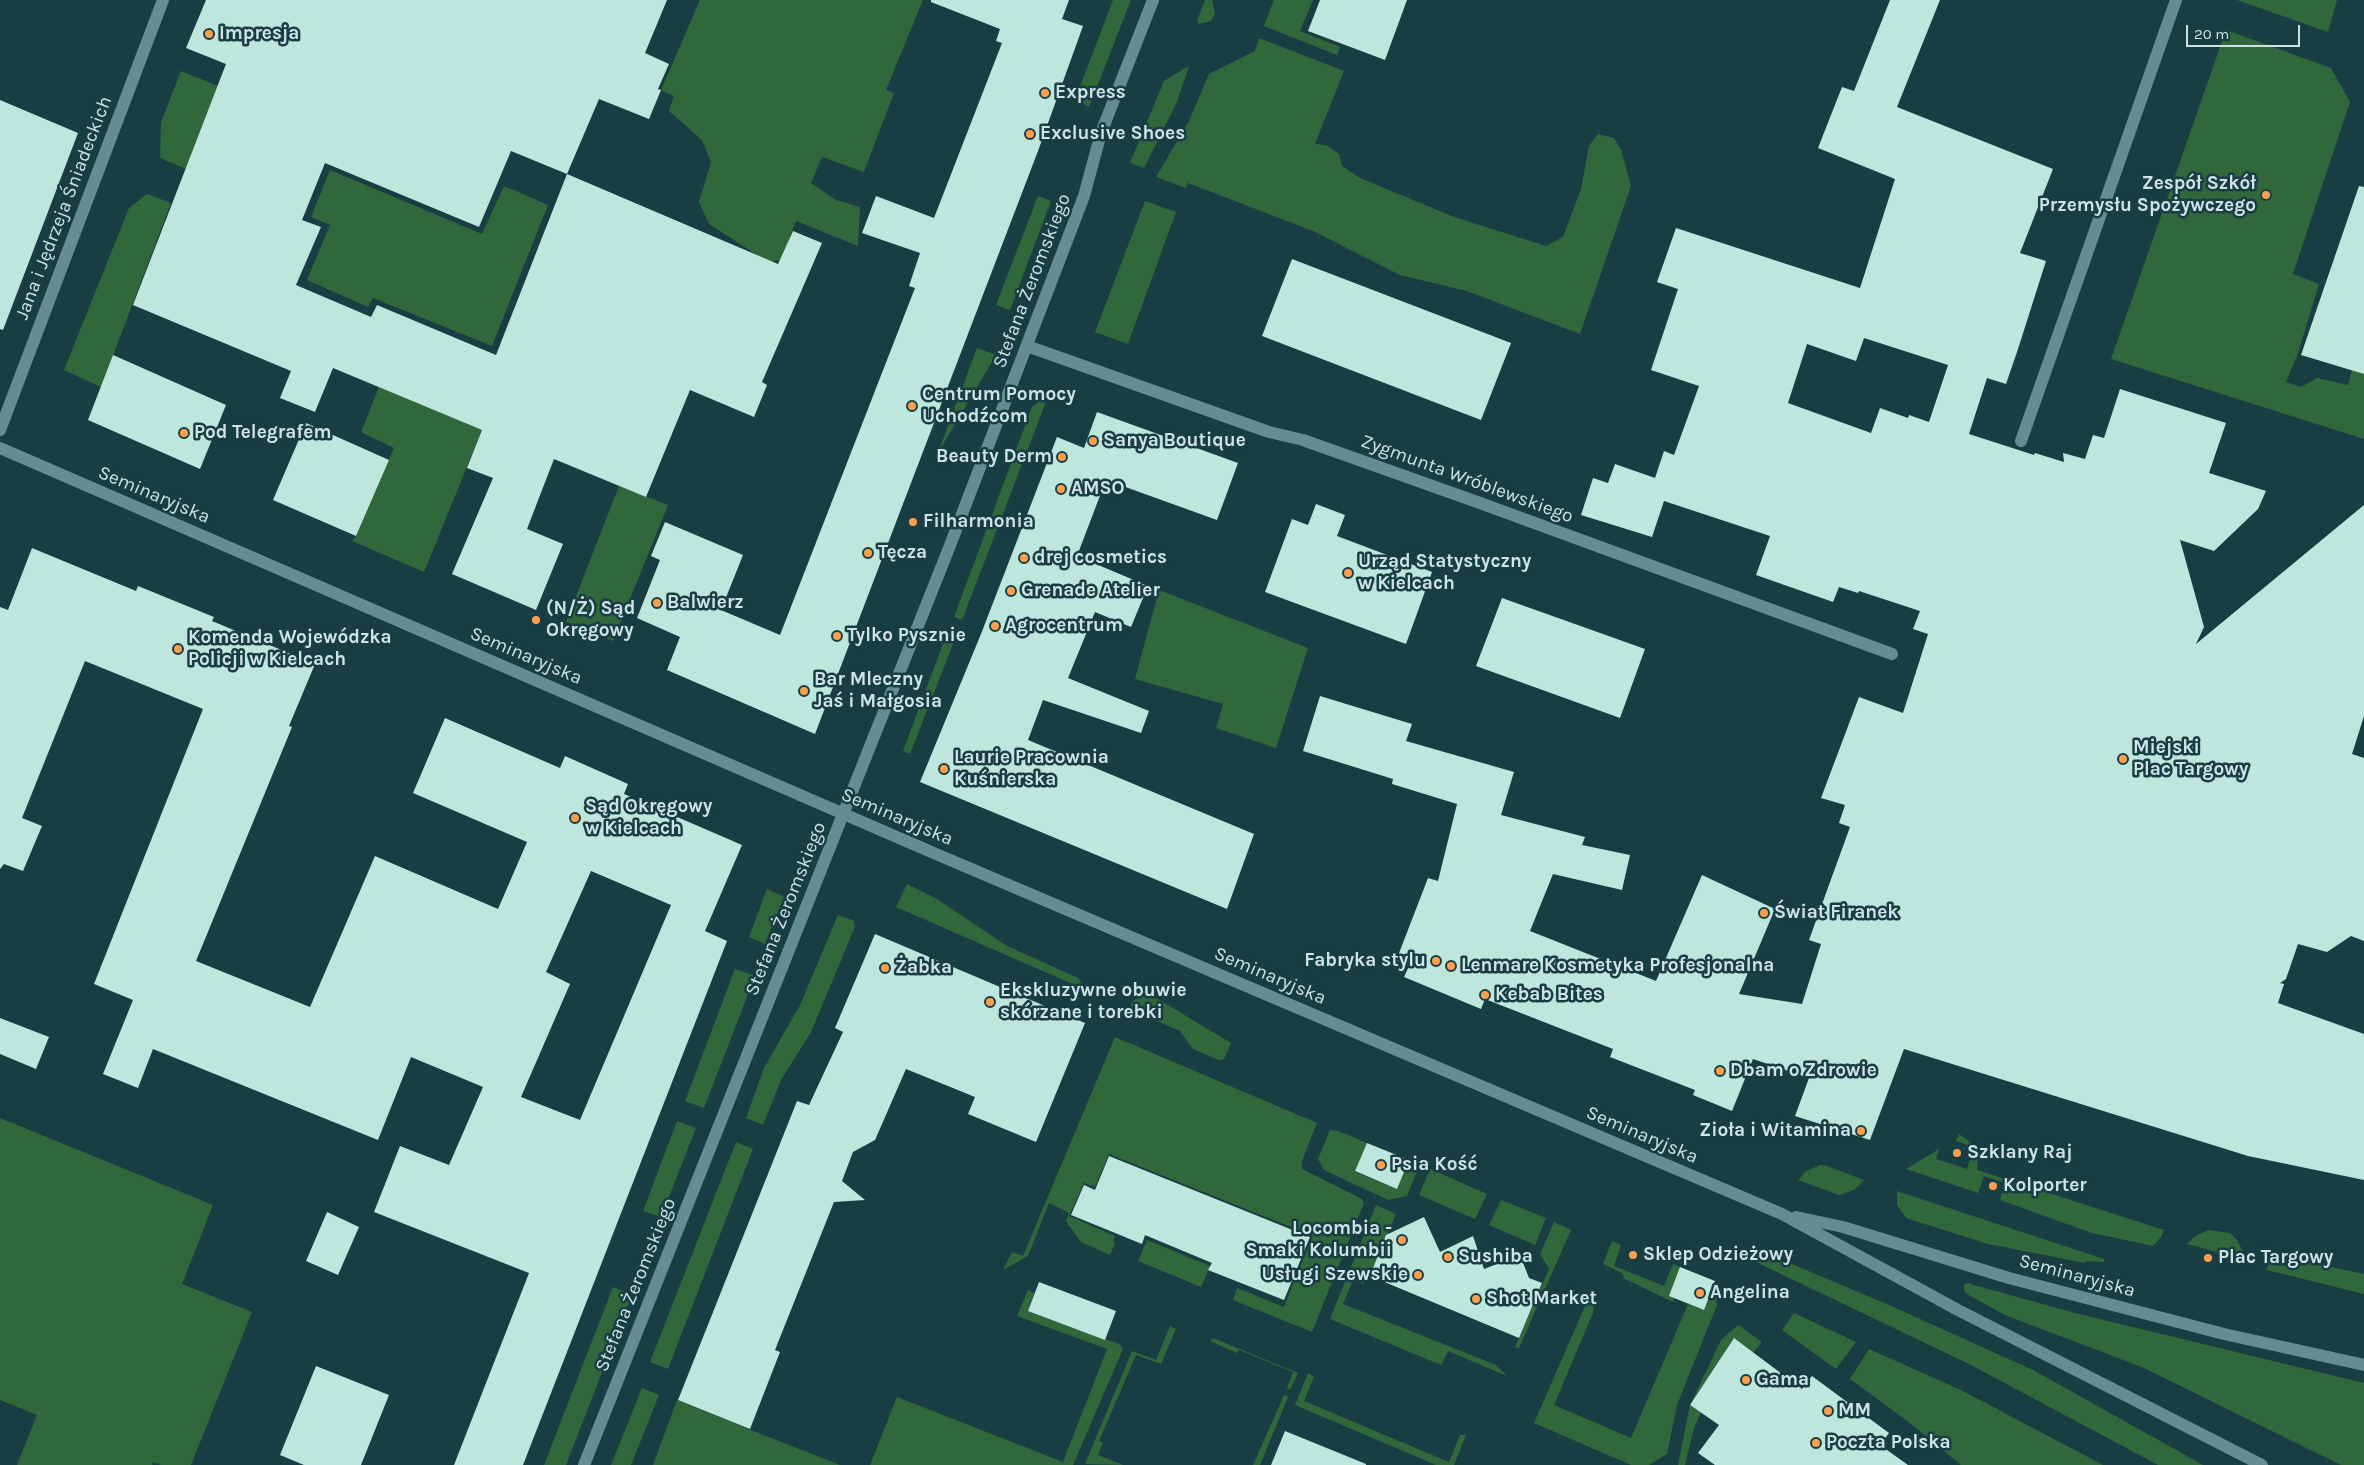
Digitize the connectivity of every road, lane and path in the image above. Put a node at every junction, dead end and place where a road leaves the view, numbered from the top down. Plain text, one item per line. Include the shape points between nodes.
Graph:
1 (163, 0) edge
2 (1153, 0) edge
3 (2176, 0) edge
4 (1027, 346) junction
5 (0, 430) edge
6 (2021, 441) dead end
7 (0, 448) edge
8 (1892, 654) dead end
9 (844, 814) junction
10 (1782, 1214) junction
11 (2364, 1365) edge
12 (584, 1465) edge
13 (2262, 1465) edge

1 - 5 street, Jana i Jędrzeja Śniadeckich
2 - 4 street, Stefana Żeromskiego via 1101,132 1084,196
3 - 6 street
4 - 8 street, Zygmunta Wróblewskiego via 1480,503
4 - 9 street, Stefana Żeromskiego
7 - 9 street, Seminaryjska
9 - 10 street, Seminaryjska
9 - 12 street, Stefana Żeromskiego
10 - 11 street, Seminaryjska via 1843,1227 2009,1278 2224,1334
10 - 13 street, Seminaryjska via 1958,1310

